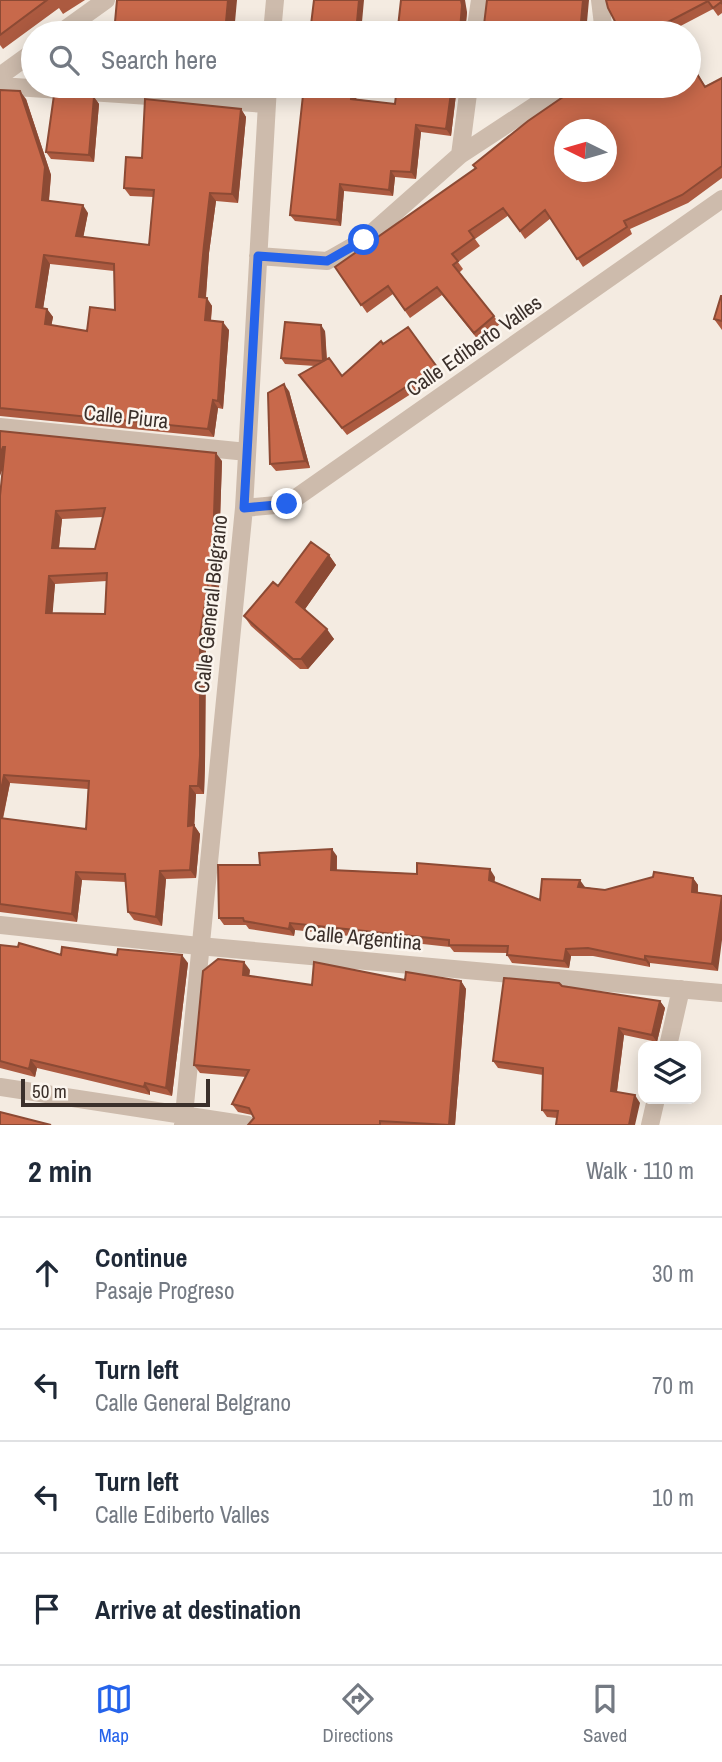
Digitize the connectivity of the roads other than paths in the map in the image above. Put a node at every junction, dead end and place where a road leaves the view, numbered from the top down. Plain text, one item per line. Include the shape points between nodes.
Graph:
1 (106, 0) edge
2 (275, 0) edge
3 (480, 0) edge
4 (600, 0) edge
5 (77, 21) edge
6 (273, 21) edge
7 (477, 21) edge
8 (603, 21) edge
9 (21, 61) edge
10 (0, 76) edge
11 (0, 86) edge
12 (21, 87) edge
13 (178, 98) edge
14 (267, 98) edge
15 (467, 98) edge
16 (547, 98) edge
17 (267, 104) junction
18 (460, 155) junction
19 (722, 199) edge
20 (258, 256) junction
21 (0, 427) edge
22 (247, 452) junction
23 (244, 508) junction
24 (0, 925) edge
25 (199, 947) junction
26 (681, 989) junction
27 (722, 993) edge
28 (669, 1041) edge
29 (0, 1087) edge
30 (655, 1104) edge
31 (184, 1121) edge
32 (248, 1125) edge
33 (650, 1125) edge

1 - 5 street
2 - 6 street
3 - 7 street
4 - 8 street
9 - 10 street
11 - 12 street
13 - 17 street
14 - 17 street, Calle General Belgrano
15 - 18 street
16 - 18 street
17 - 20 street, Calle General Belgrano
18 - 20 street via 364,240 327,261
19 - 23 street, Calle Ediberto Valles via 287,504
20 - 22 street, Calle General Belgrano
21 - 22 street, Calle Piura
22 - 23 street, Calle General Belgrano
23 - 25 street, Calle General Belgrano
24 - 25 street, Calle Argentina
25 - 26 street, Calle Argentina
25 - 31 street, Calle General Belgrano
26 - 27 street, Calle Argentina
26 - 28 street
29 - 31 street
30 - 33 street
31 - 32 street

